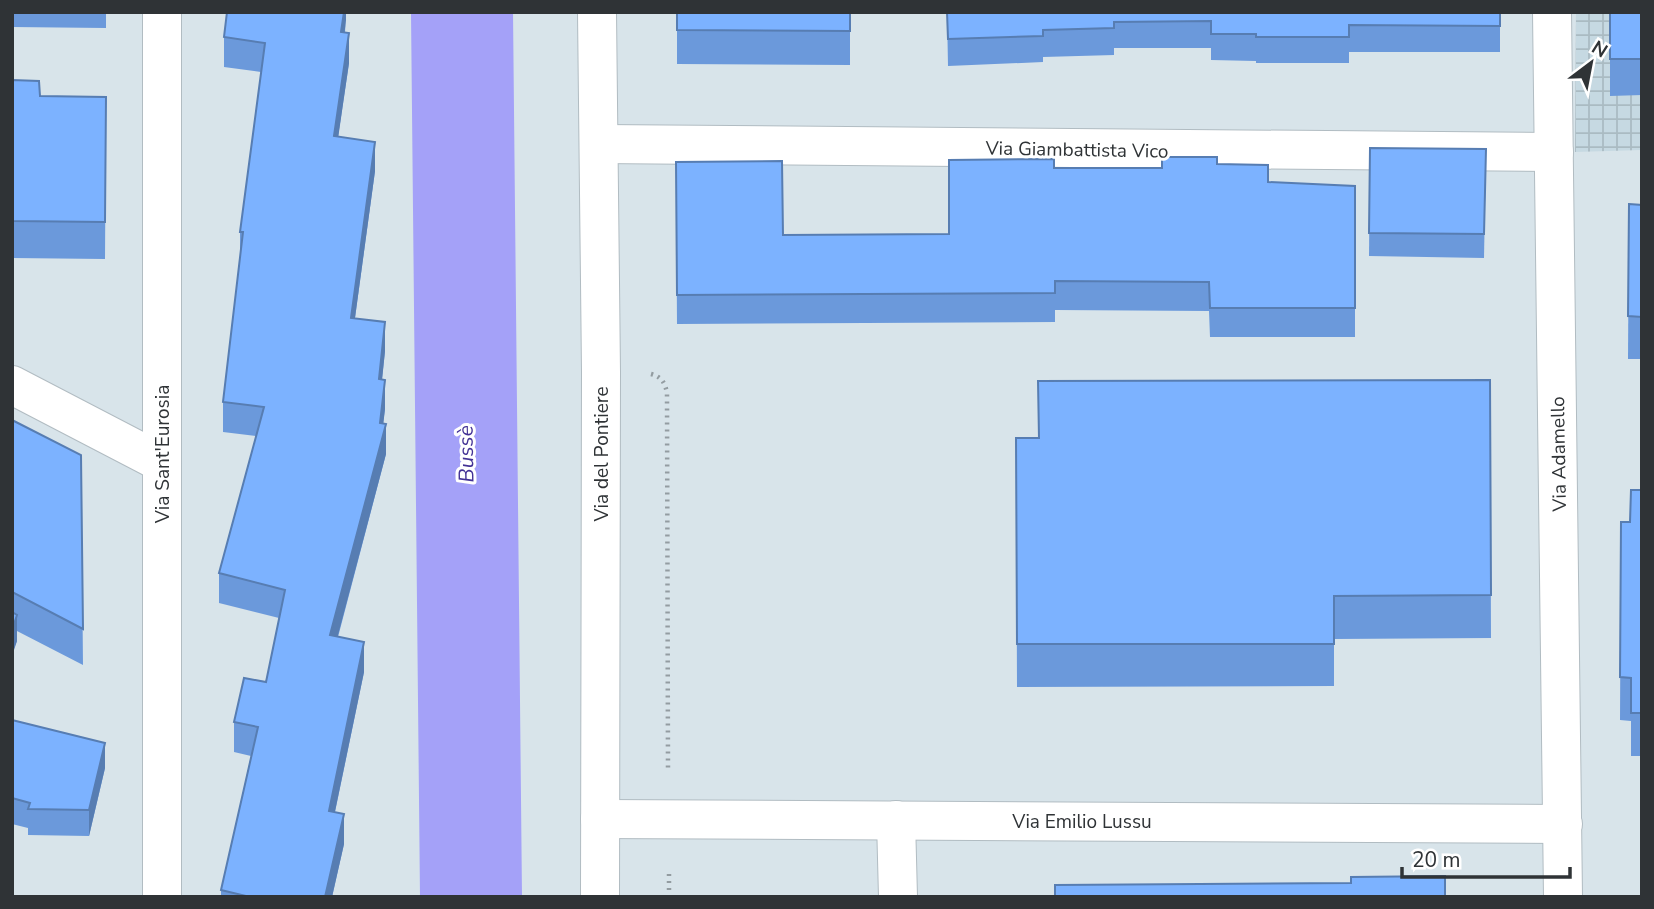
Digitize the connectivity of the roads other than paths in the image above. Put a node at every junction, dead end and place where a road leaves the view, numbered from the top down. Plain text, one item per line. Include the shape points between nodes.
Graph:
1 (162, 12) edge
2 (597, 12) edge
3 (1552, 12) edge
4 (600, 144) junction
5 (1554, 152) junction
6 (12, 385) edge
7 (162, 463) junction
8 (600, 819) junction
9 (896, 820) junction
10 (1563, 824) junction
11 (162, 897) edge
12 (600, 897) edge
13 (898, 897) edge
14 (1563, 897) edge

1 - 7 street, Via Sant'Eurosia
2 - 4 street, Via del Pontiere
3 - 5 street, Via Adamello
4 - 5 street, Via Giambattista Vico
4 - 8 street, Via del Pontiere
5 - 10 street, Via Adamello
6 - 7 street
7 - 11 street, Via Sant'Eurosia
8 - 9 street, Via Emilio Lussu
8 - 12 street, Via del Pontiere
9 - 10 street, Via Emilio Lussu
9 - 13 street
10 - 14 street, Via Adamello

